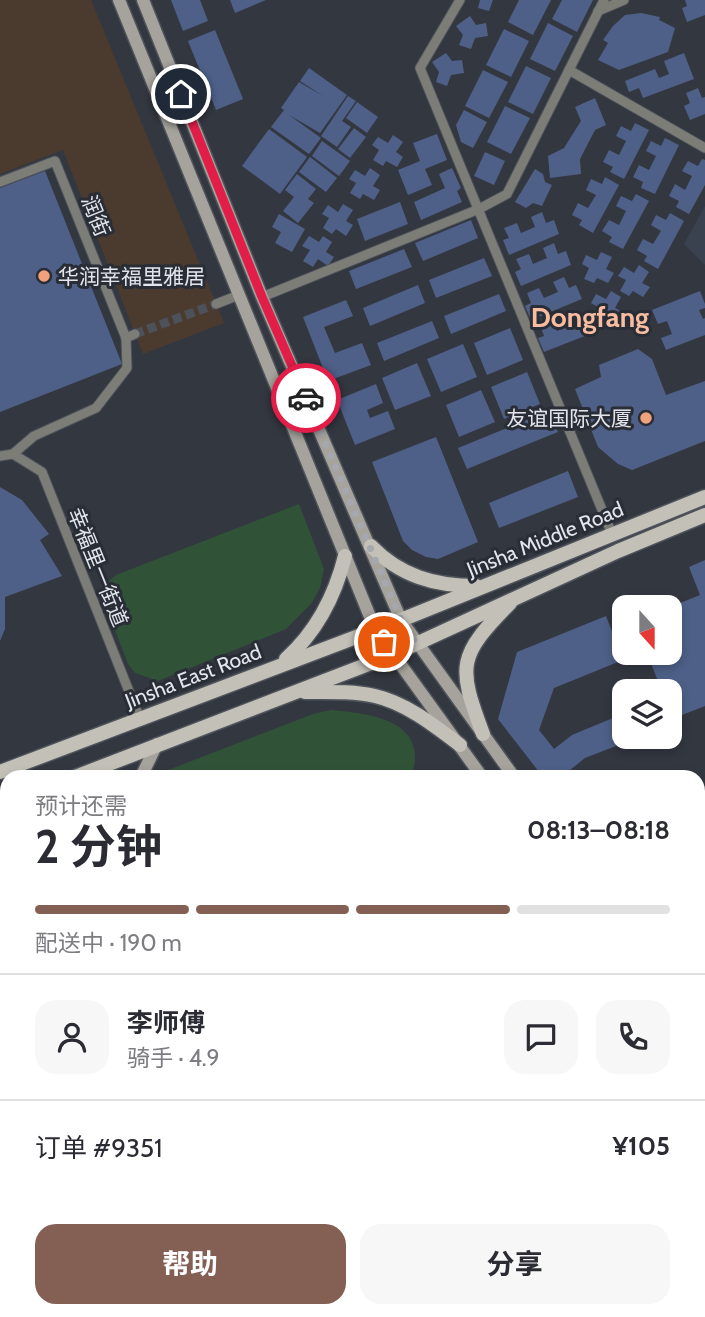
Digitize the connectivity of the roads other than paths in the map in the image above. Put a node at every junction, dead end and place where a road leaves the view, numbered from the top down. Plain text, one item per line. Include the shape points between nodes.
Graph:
1 (119, 0) edge
2 (143, 0) edge
3 (460, 0) edge
4 (604, 0) edge
5 (624, 0) edge
6 (598, 10) junction
7 (569, 70) junction
8 (705, 148) edge
9 (0, 182) edge
10 (479, 209) junction
11 (239, 295) junction
12 (262, 297) junction
13 (216, 304) tunnel mouth
14 (13, 454) junction
15 (0, 456) edge
16 (705, 497) edge
17 (705, 515) edge
18 (612, 534) junction
19 (371, 546) junction
20 (345, 556) junction
21 (485, 586) junction
22 (516, 597) junction
23 (401, 620) junction
24 (375, 629) junction
25 (417, 644) junction
26 (393, 655) junction
27 (278, 667) junction
28 (296, 692) junction
29 (140, 719) junction
30 (482, 734) junction
31 (157, 744) junction
32 (460, 744) junction
33 (5, 770) edge
34 (96, 770) edge
35 (144, 770) edge
36 (475, 770) edge
37 (509, 770) edge

1 - 11 main road
2 - 12 main road
3 - 10 street via 420,68
4 - 6 street
5 - 6 street
6 - 7 street
7 - 8 street
7 - 10 street via 506,194
9 - 14 street, 润街 via 55,161 131,336 127,368 96,408 33,436
10 - 12 street
10 - 18 street
11 - 13 street
11 - 20 main road
12 - 19 main road
14 - 15 street
14 - 29 street, 幸福里一街道 via 42,472
16 - 18 main road, Jinsha Middle Road
17 - 22 main road, Jinsha Middle Road
18 - 21 main road, Jinsha Middle Road
19 - 21 main road via 413,576 454,586
19 - 23 main road
20 - 24 main road
20 - 27 main road via 326,609 299,648
21 - 23 main road, Jinsha Middle Road
22 - 25 main road, Jinsha Middle Road
22 - 30 main road via 481,632 467,661 464,676
23 - 24 main road, Jinsha East Road
23 - 25 main road
24 - 26 main road
24 - 27 main road, Jinsha East Road
25 - 26 main road
25 - 30 main road
26 - 28 main road
26 - 32 main road
27 - 29 main road, Jinsha East Road
28 - 31 main road
28 - 32 main road via 375,696 432,724
29 - 33 main road, Jinsha East Road
30 - 37 main road
31 - 34 main road
31 - 35 main road
32 - 36 main road

